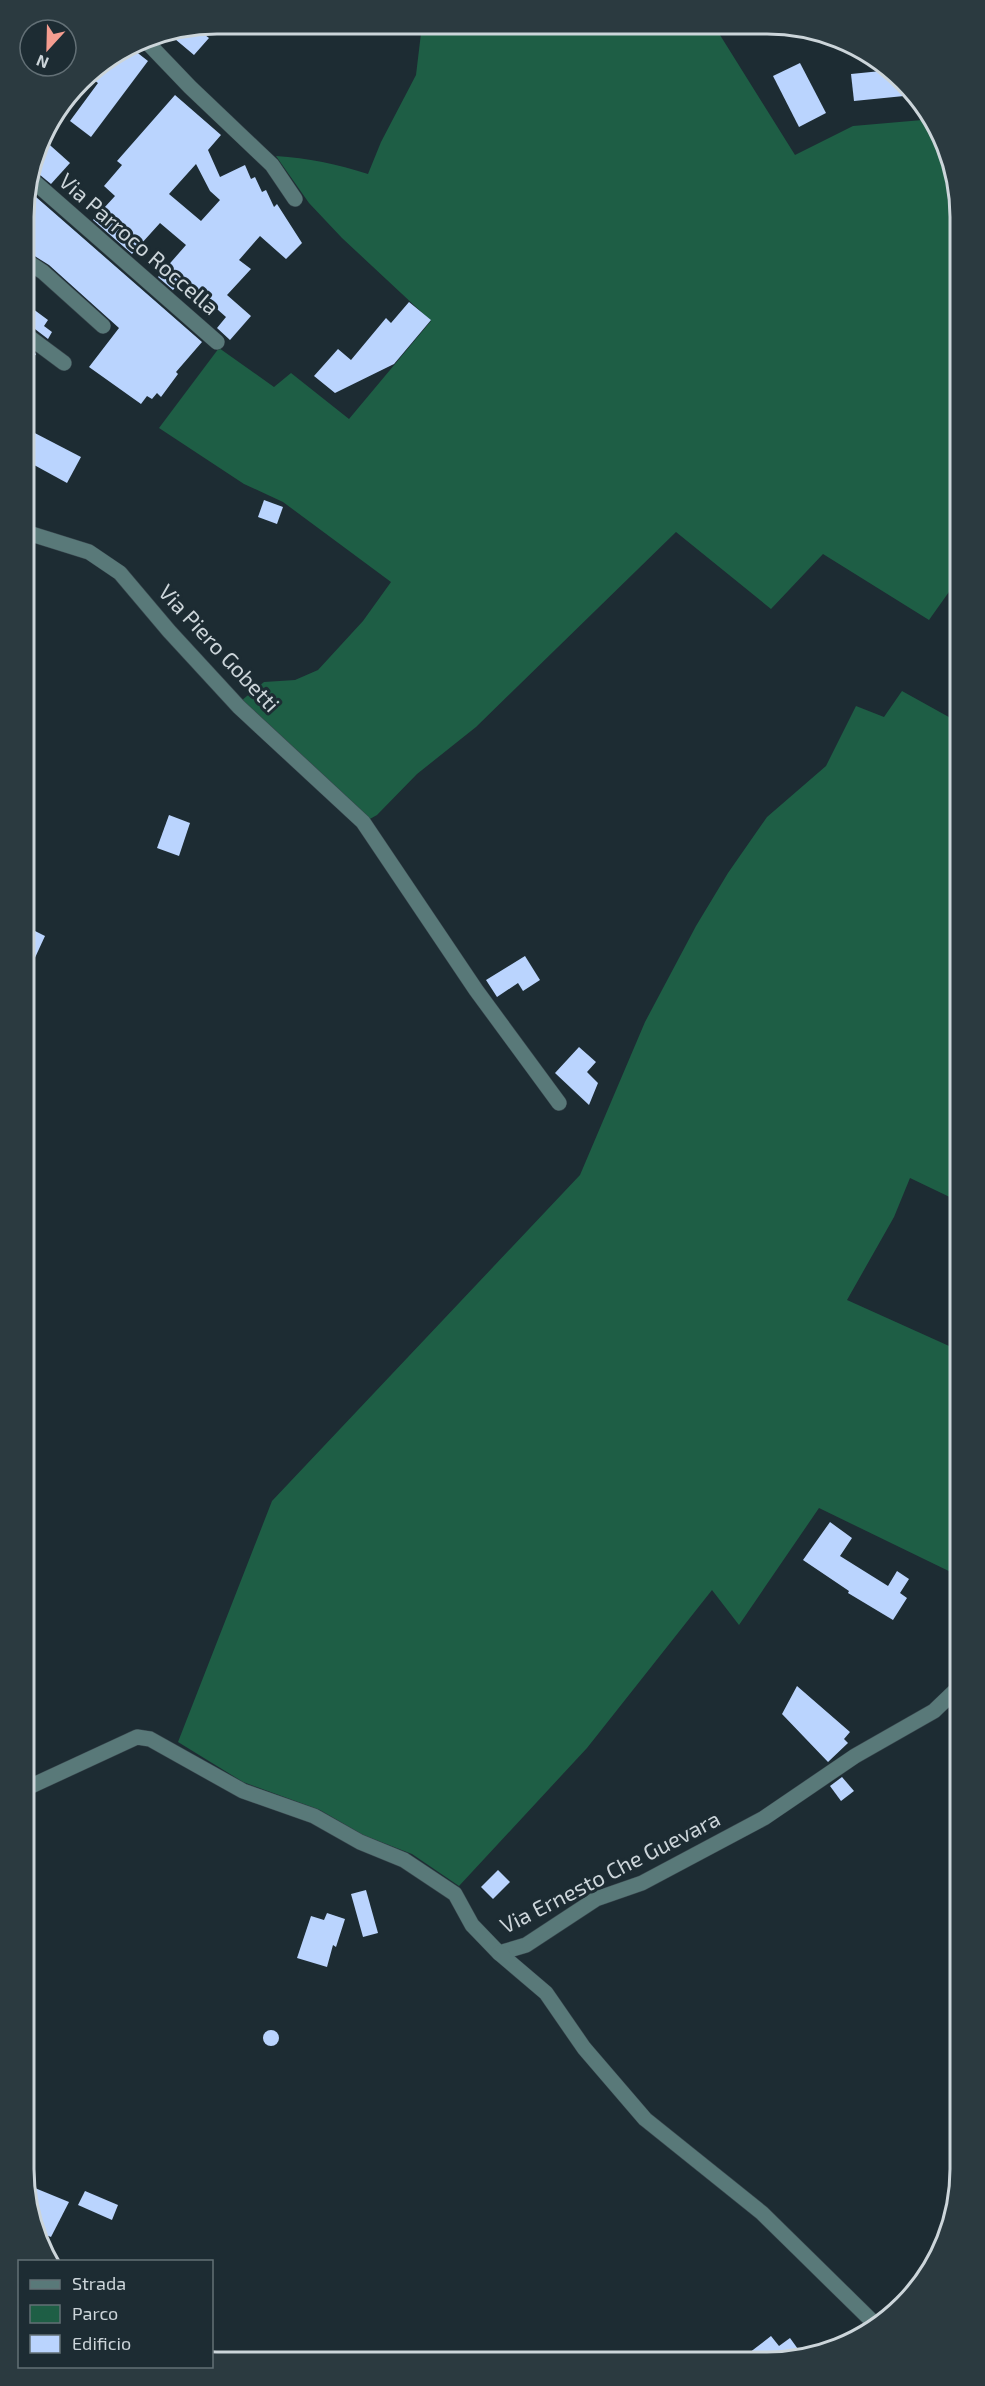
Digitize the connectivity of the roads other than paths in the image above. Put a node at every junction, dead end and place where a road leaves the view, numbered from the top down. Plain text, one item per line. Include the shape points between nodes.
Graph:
1 (151, 47) edge
2 (38, 185) edge
3 (295, 200) dead end
4 (35, 267) edge
5 (103, 326) dead end
6 (35, 341) edge
7 (217, 342) dead end
8 (64, 363) dead end
9 (35, 535) edge
10 (559, 1104) dead end
11 (950, 1696) edge
12 (34, 1785) edge
13 (499, 1953) junction
14 (871, 2320) edge

1 - 3 street via 272,165
2 - 7 street, Via Parroco Roccella
4 - 5 street
6 - 8 street
9 - 10 street, Via Piero Gobetti via 89,552 120,573 239,707 363,822 476,990
11 - 13 street, Via Ernesto Che Guevara via 934,1711 855,1756 764,1818 642,1883 596,1899 526,1944
12 - 13 street, Via Ernesto Che Guevara via 137,1737 150,1739 243,1791 314,1816 360,1842 404,1860 455,1894 472,1925
13 - 14 street via 546,1993 584,2048 645,2119 762,2213

